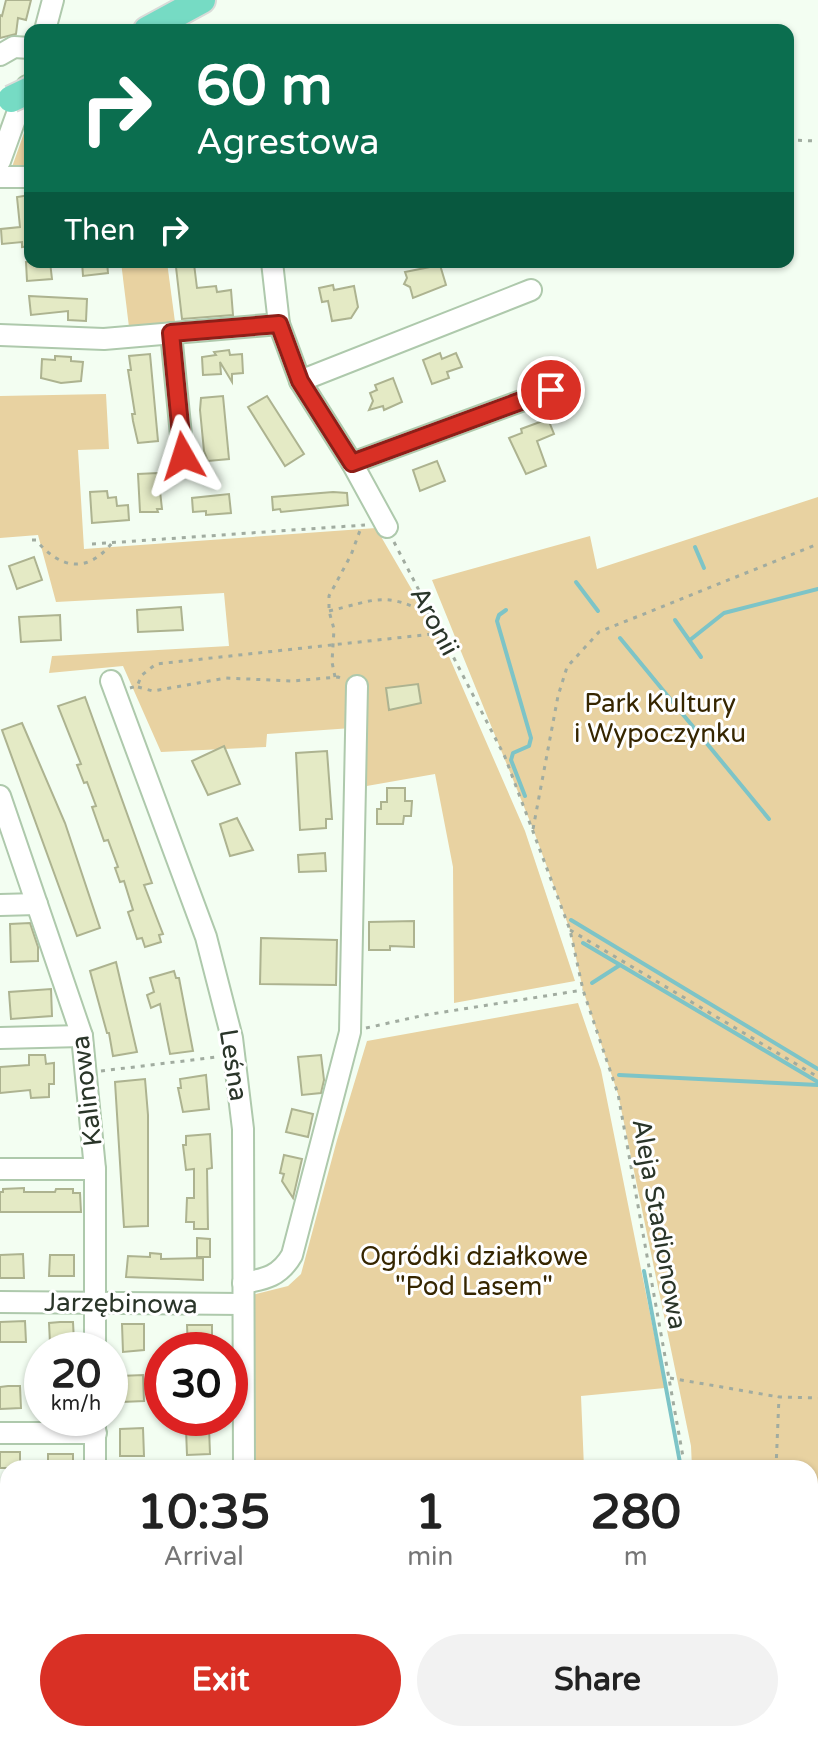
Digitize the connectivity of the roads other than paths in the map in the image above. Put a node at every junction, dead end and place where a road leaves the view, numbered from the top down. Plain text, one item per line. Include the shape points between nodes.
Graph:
1 (53, 0) edge
2 (202, 0) edge
3 (47, 24) edge
4 (158, 24) edge
5 (24, 48) edge
6 (0, 55) edge
7 (24, 95) edge
8 (0, 161) edge
9 (0, 177) edge
10 (24, 177) edge
11 (273, 268) edge
12 (531, 290) dead end
13 (279, 324) junction
14 (171, 333) junction
15 (0, 335) edge
16 (300, 381) junction
17 (551, 390) dead end
18 (183, 456) dead end
19 (352, 463) junction
20 (386, 525) road end
21 (111, 681) dead end
22 (357, 686) dead end
23 (0, 796) edge
24 (37, 904) junction
25 (0, 905) edge
26 (82, 1036) junction
27 (0, 1038) edge
28 (0, 1169) edge
29 (95, 1169) junction
30 (243, 1294) junction
31 (94, 1301) junction
32 (0, 1302) edge
33 (95, 1332) edge
34 (24, 1431) edge
35 (0, 1433) edge
36 (96, 1436) edge
37 (95, 1460) edge
38 (244, 1460) edge

1 - 3 street
2 - 4 main road
5 - 6 street
7 - 8 street
9 - 10 street
11 - 13 street
12 - 16 street
13 - 14 street
13 - 16 street
14 - 15 street via 104,339
14 - 18 street
16 - 19 street
17 - 19 street
19 - 20 street
21 - 30 street, Leśna via 206,937 234,1055 243,1129
22 - 30 street, Jarzębinowa via 350,1032 292,1255 284,1269
23 - 24 street, Kalinowa
24 - 25 street
24 - 26 street, Kalinowa
26 - 27 street
26 - 29 street, Kalinowa
28 - 29 street
29 - 31 street, Kalinowa
30 - 31 street, Jarzębinowa
30 - 38 street, Leśna
31 - 32 street, Jarzębinowa
31 - 33 street, Kalinowa
34 - 35 street
36 - 37 street

